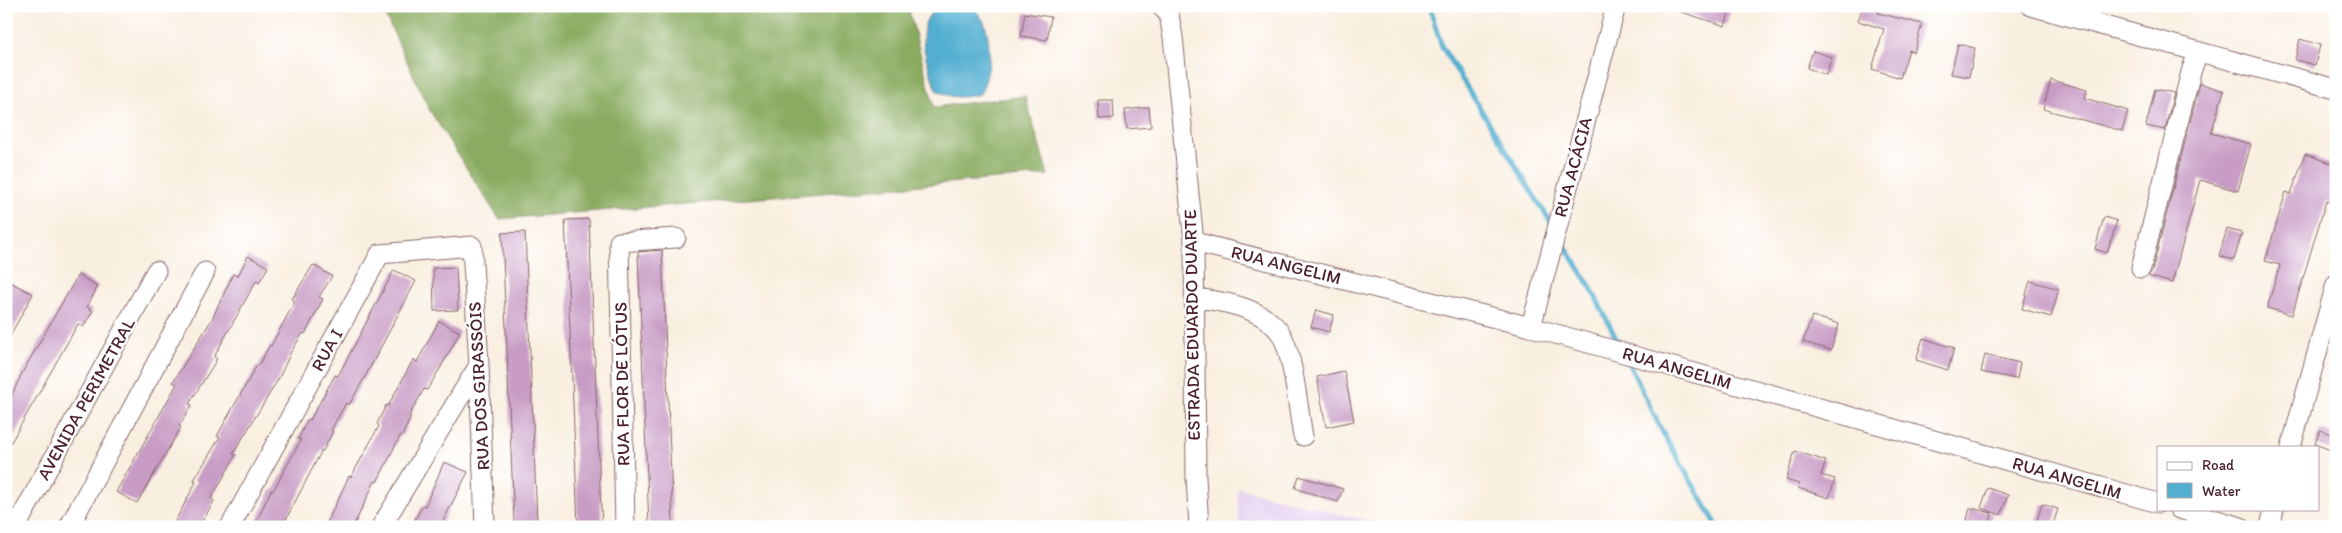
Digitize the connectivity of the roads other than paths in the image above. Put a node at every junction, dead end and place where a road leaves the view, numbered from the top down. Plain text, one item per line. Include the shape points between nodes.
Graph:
1 (1161, 6) edge
2 (1616, 6) edge
3 (2031, 6) edge
4 (2198, 52) junction
5 (2336, 89) edge
6 (676, 238) dead end
7 (1194, 242) junction
8 (472, 246) joint
9 (2141, 268) dead end
10 (156, 271) dead end
11 (205, 272) dead end
12 (2336, 284) edge
13 (1194, 298) junction
14 (1531, 327) junction
15 (479, 365) junction
16 (1302, 436) dead end
17 (2292, 446) edge
18 (2157, 504) edge
19 (2182, 510) edge
20 (2274, 510) edge
21 (16, 527) edge
22 (69, 527) edge
23 (230, 527) edge
24 (381, 527) edge
25 (485, 527) edge
26 (625, 527) edge
27 (1199, 527) edge
28 (2241, 527) edge
29 (2270, 527) edge

1 - 7 street, ESTRADA EDUARDO DUARTE via 1168,15 1173,37
2 - 14 street, RUA ACÁCIA
3 - 4 street
4 - 5 street
4 - 9 street
6 - 26 street, RUA FLOR DE LÓTUS via 619,242
7 - 13 street, ESTRADA EDUARDO DUARTE
7 - 14 street, RUA ANGELIM
8 - 15 street, RUA DOS GIRASSÓIS
8 - 23 street, RUA I via 380,254
10 - 21 street, AVENIDA PERIMETRAL
11 - 22 street
12 - 17 street
13 - 16 street via 1253,311 1279,331 1286,345
13 - 27 street, ESTRADA EDUARDO DUARTE
14 - 18 street, RUA ANGELIM
15 - 24 street
15 - 25 street, RUA DOS GIRASSÓIS
19 - 28 street
20 - 29 street

